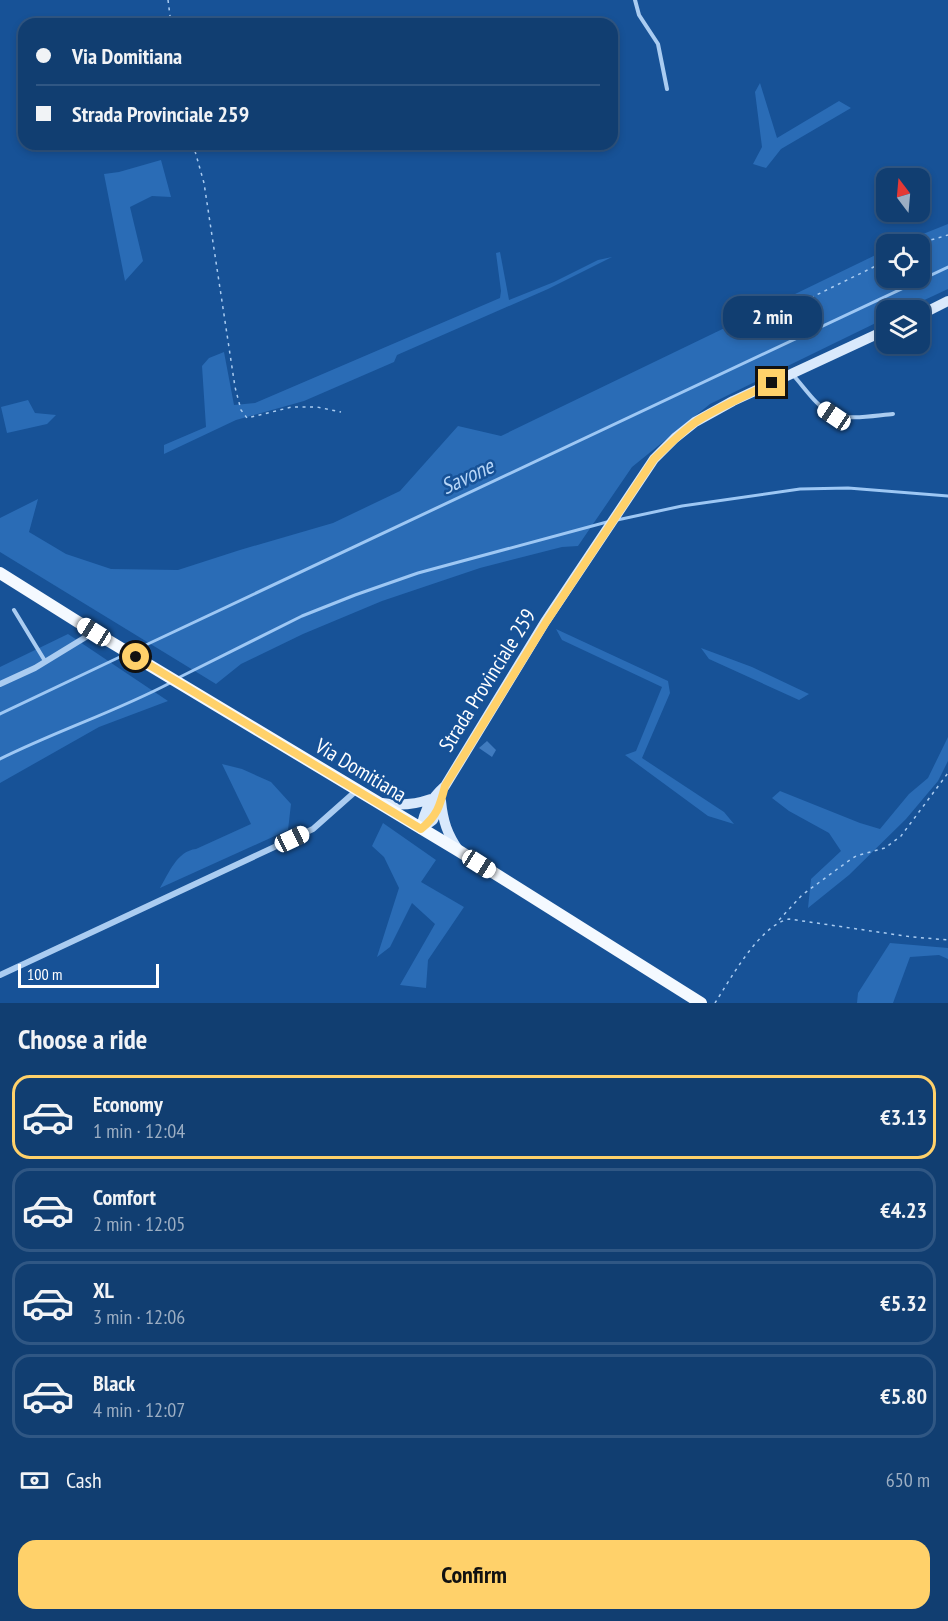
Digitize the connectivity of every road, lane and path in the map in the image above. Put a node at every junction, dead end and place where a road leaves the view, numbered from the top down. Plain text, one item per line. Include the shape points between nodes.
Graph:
1 (168, 0) edge
2 (635, 0) edge
3 (170, 18) edge
4 (667, 89) dead end
5 (195, 150) edge
6 (948, 236) edge
7 (930, 241) edge
8 (876, 266) edge
9 (948, 301) edge
10 (930, 310) edge
11 (757, 324) dead end
12 (876, 335) edge
13 (792, 374) junction
14 (341, 412) dead end
15 (893, 414) dead end
16 (0, 573) edge
17 (14, 610) dead end
18 (99, 635) junction
19 (46, 662) junction
20 (0, 684) edge
21 (948, 772) edge
22 (357, 790) junction
23 (436, 800) junction
24 (375, 801) junction
25 (421, 829) junction
26 (459, 851) junction
27 (778, 921) junction
28 (948, 939) edge
29 (0, 975) edge
30 (701, 1003) edge
31 (715, 1003) edge

1 - 3 path
2 - 4 lane via 639,15 658,44
5 - 14 path via 204,183 234,387 241,410 247,418 292,407
6 - 7 path
8 - 11 path
9 - 10 street
12 - 13 street
13 - 15 lane via 834,416
13 - 23 street, Strada Provinciale 259 via 695,422 654,459 546,622
16 - 18 main road, Via Domitiana
17 - 19 lane
18 - 19 street
18 - 22 main road, Via Domitiana
19 - 20 street
21 - 27 path via 901,836 885,848 847,862 802,895
22 - 24 main road, Via Domitiana
22 - 29 street via 313,829
23 - 24 street, Strada Provinciale 259 via 396,806
23 - 25 street, Strada Provinciale 259 via 423,815
23 - 26 street via 448,835
24 - 25 main road, Via Domitiana
25 - 26 main road, Via Domitiana
26 - 30 main road, Via Domitiana
27 - 28 path via 789,919
27 - 31 path via 751,951

